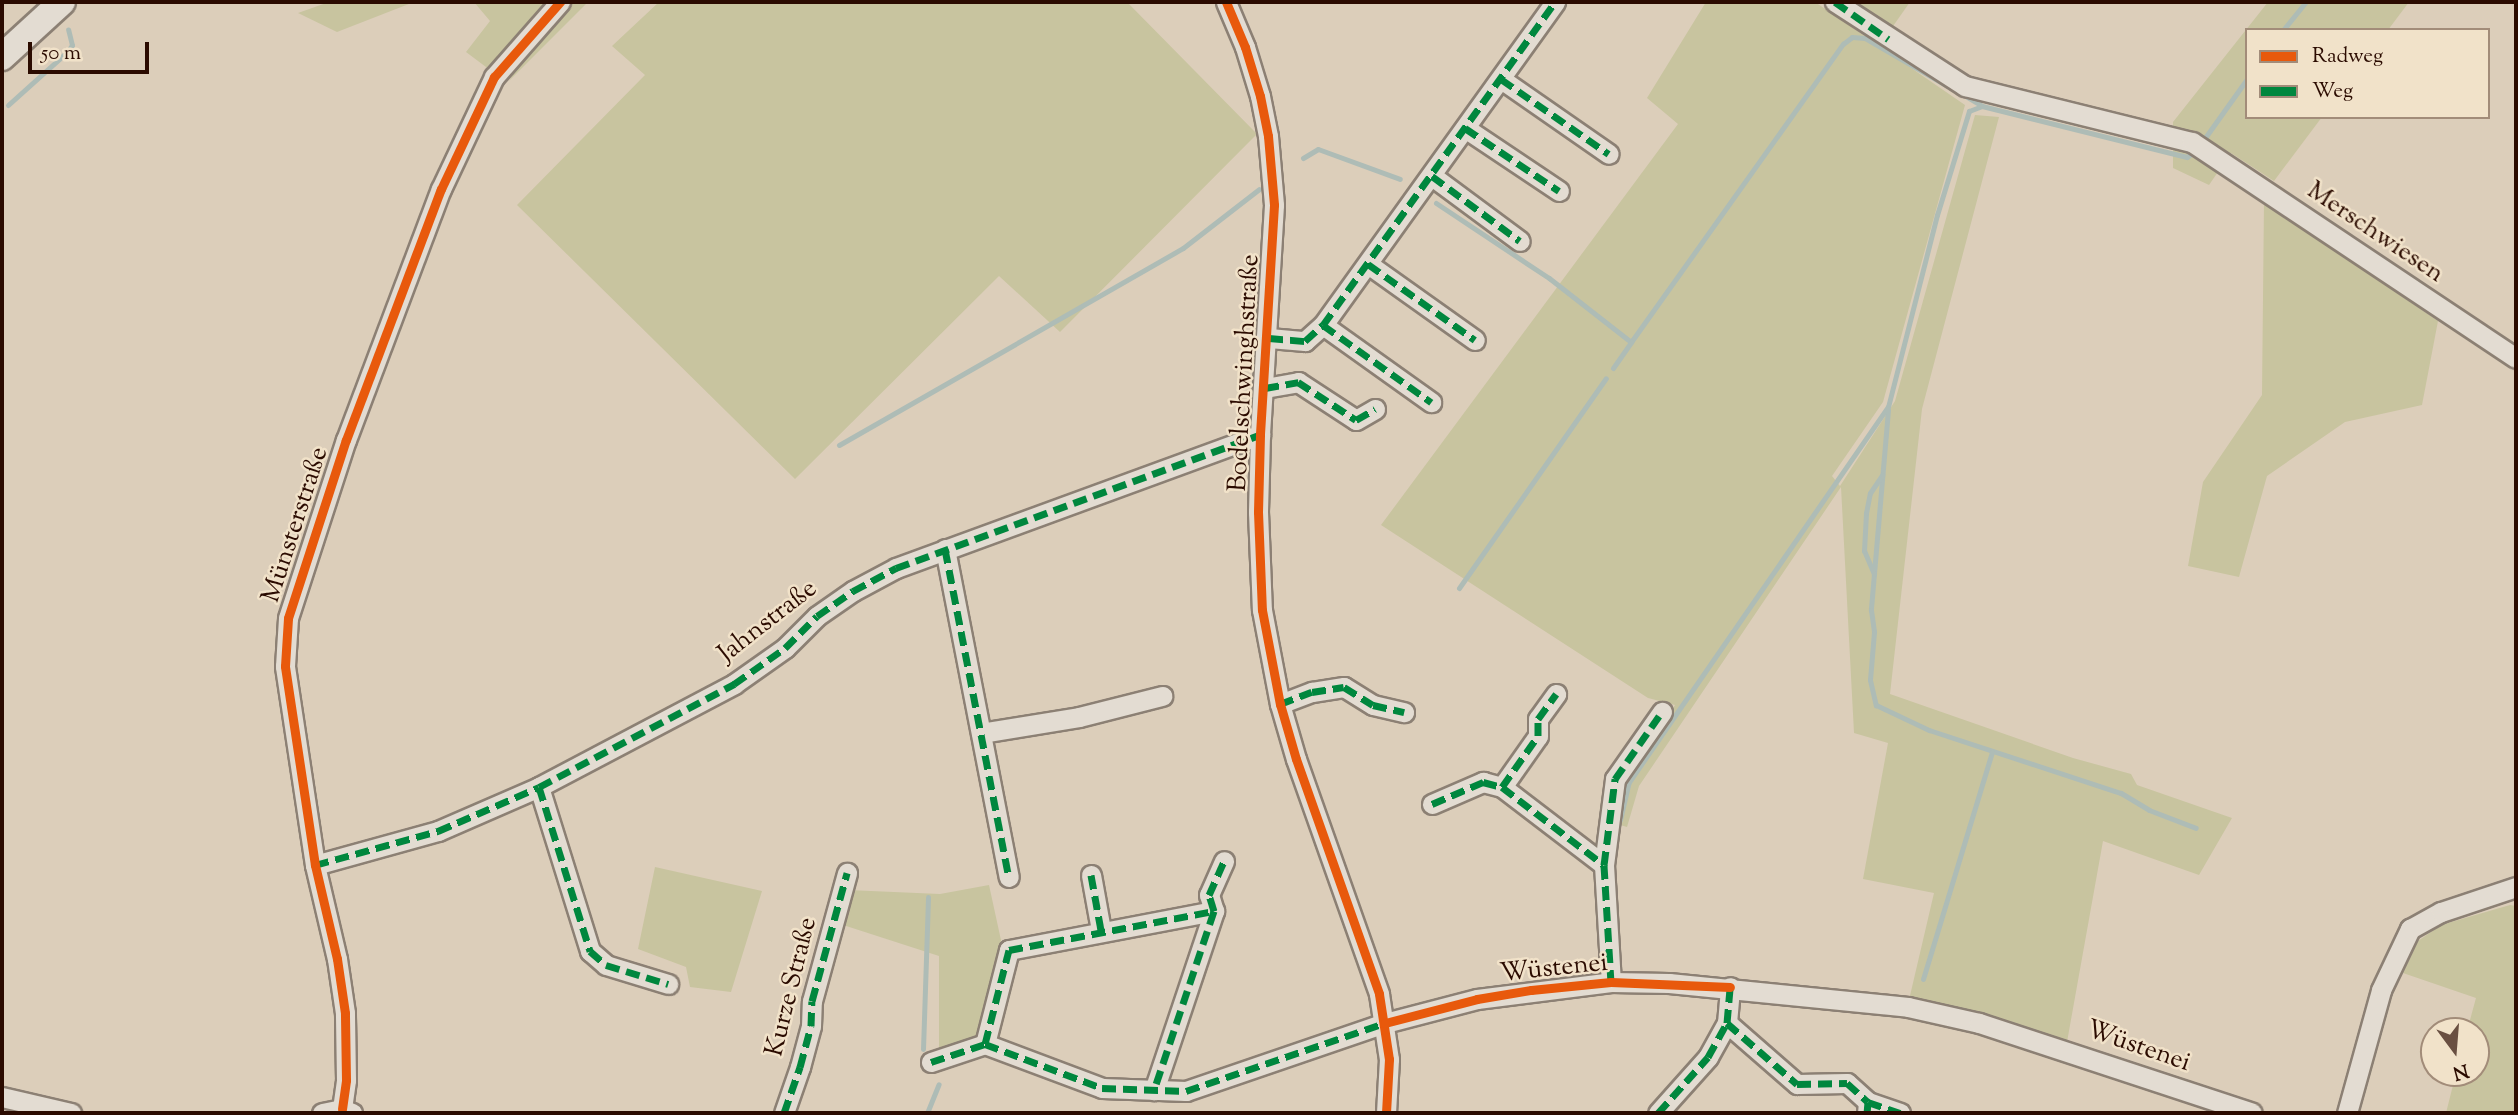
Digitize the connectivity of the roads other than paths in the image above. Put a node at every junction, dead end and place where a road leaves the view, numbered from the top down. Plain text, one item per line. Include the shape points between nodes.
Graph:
1 (62, 2) edge
2 (560, 2) edge
3 (1226, 2) edge
4 (1555, 2) edge
5 (1835, 2) edge
6 (2, 57) edge
7 (1501, 79) junction
8 (1465, 128) junction
9 (1609, 155) dead end
10 (1432, 176) junction
11 (1559, 191) dead end
12 (1520, 241) dead end
13 (1368, 264) junction
14 (1323, 326) junction
15 (1269, 338) junction
16 (1475, 340) dead end
17 (2516, 358) edge
18 (1265, 388) junction
19 (1431, 402) dead end
20 (1375, 409) dead end
21 (1260, 435) junction
22 (945, 549) junction
23 (1556, 694) dead end
24 (1162, 696) dead end
25 (1280, 704) junction
26 (1404, 712) dead end
27 (1662, 712) dead end
28 (981, 733) junction
29 (1502, 787) junction
30 (539, 788) junction
31 (1432, 804) dead end
32 (1224, 861) dead end
33 (315, 865) junction
34 (1604, 865) junction
35 (847, 873) dead end
36 (1091, 875) dead end
37 (1009, 877) dead end
38 (2516, 887) edge
39 (1214, 911) junction
40 (1101, 930) junction
41 (1611, 982) junction
42 (668, 984) dead end
43 (1730, 987) junction
44 (1385, 1023) junction
45 (1727, 1023) junction
46 (985, 1044) junction
47 (931, 1062) dead end
48 (1154, 1090) junction
49 (2, 1097) edge
50 (1867, 1108) edge
51 (347, 1111) edge
52 (71, 1113) edge
53 (321, 1113) edge
54 (784, 1113) edge
55 (1386, 1113) edge
56 (1658, 1113) edge
57 (1900, 1113) edge
58 (2252, 1113) edge
59 (2347, 1113) edge

1 - 6 main road
2 - 33 street, Münsterstraße via 494,77 441,189 346,440 288,618 285,666
3 - 15 street, Bodelschwinghstraße via 1245,47 1268,136 1275,205
4 - 7 street
5 - 17 street, Merschwiesen via 1965,86 2199,147
7 - 8 street
7 - 9 street
8 - 10 street
8 - 11 street
10 - 12 street
10 - 13 street
13 - 14 street
13 - 16 street
14 - 15 street via 1305,341
14 - 19 street
15 - 18 street, Bodelschwinghstraße
18 - 20 street via 1297,382 1356,420
18 - 21 street, Bodelschwinghstraße
21 - 22 street, Jahnstraße
21 - 25 street, Bodelschwinghstraße via 1261,591
22 - 28 street
22 - 30 street, Jahnstraße via 853,591 734,684
23 - 29 street via 1538,719 1538,736
24 - 28 street via 1079,717
25 - 26 street via 1344,687 1373,705
25 - 44 street, Bodelschwinghstraße via 1370,964
27 - 34 street via 1615,779
28 - 37 street
29 - 31 street via 1483,782
29 - 34 street
30 - 33 street, Jahnstraße via 438,831
30 - 42 street via 590,951 606,965
32 - 39 street via 1209,895
33 - 51 street, Münsterstraße via 345,1013
34 - 41 street
35 - 54 street, Kurze Straße via 812,1001 806,1045
36 - 40 street
38 - 59 street via 2441,912 2410,929 2381,990
39 - 40 street
39 - 48 street
40 - 46 street via 1009,950
41 - 43 street, Wüstenei
41 - 44 street, Wüstenei via 1477,999
43 - 45 street
43 - 58 street, Wüstenei via 1908,1007 1979,1023
44 - 48 street, Wüstenei via 1186,1091
44 - 55 street, Bodelschwinghstraße via 1389,1059
45 - 50 street via 1797,1084 1846,1083
45 - 56 street via 1707,1057
46 - 47 street
46 - 48 street, Wüstenei via 1102,1088
49 - 52 street
50 - 57 street
51 - 53 street, Münsterstraße

